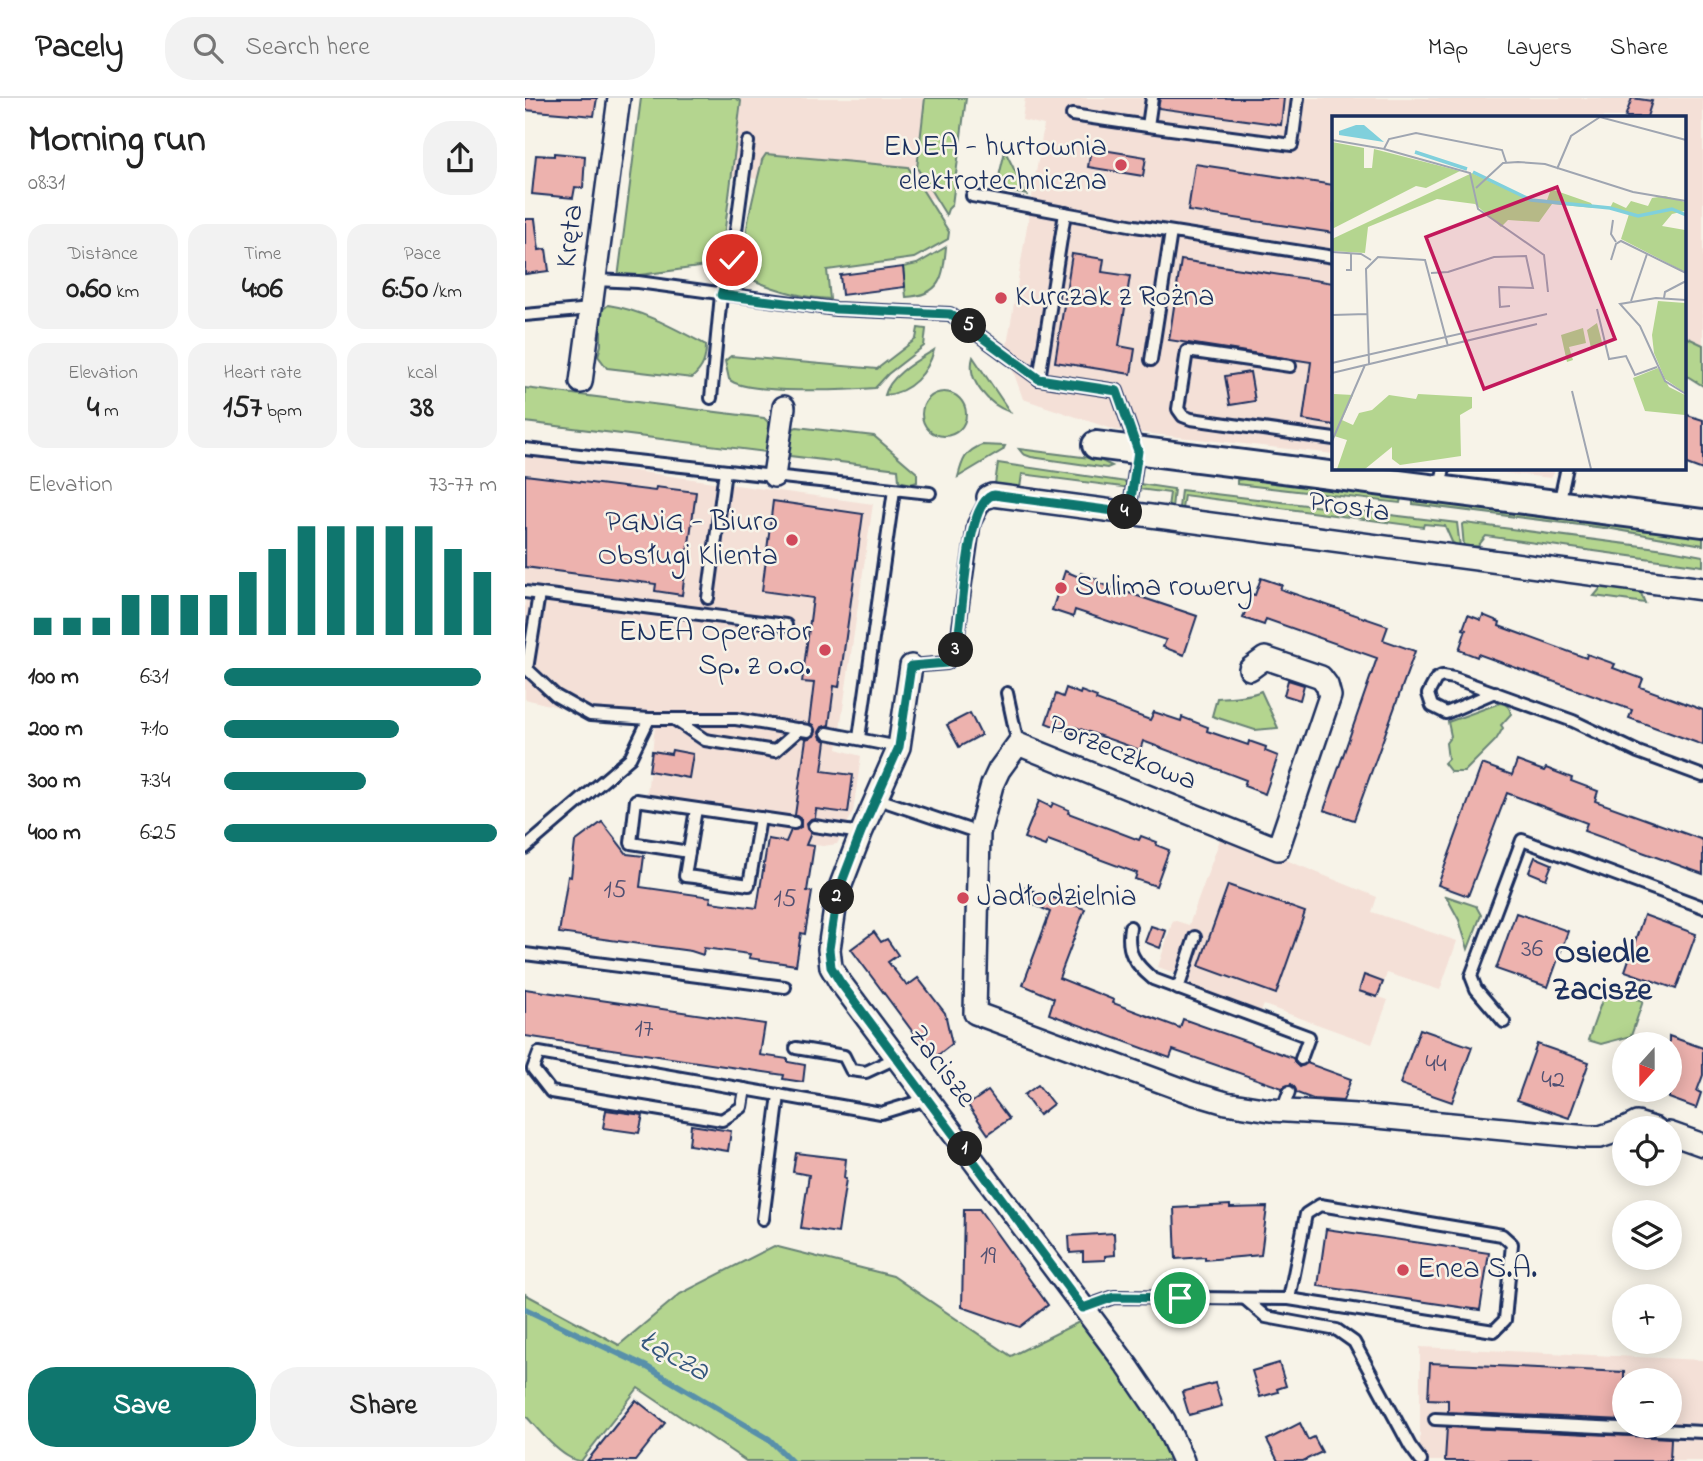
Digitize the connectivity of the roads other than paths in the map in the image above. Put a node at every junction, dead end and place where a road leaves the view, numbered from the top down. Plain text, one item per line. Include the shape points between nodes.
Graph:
1 (619, 98) edge
2 (1152, 98) edge
3 (1298, 98) edge
4 (1072, 115) dead end
5 (1148, 125) junction
6 (748, 142) dead end
7 (972, 197) dead end
8 (1065, 213) junction
9 (1171, 232) junction
10 (1332, 257) edge
11 (595, 280) junction
12 (721, 295) junction
13 (591, 309) junction
14 (525, 315) edge
15 (1151, 360) dead end
16 (1290, 366) dead end
17 (1039, 379) junction
18 (581, 382) dead end
19 (711, 398) dead end
20 (784, 407) dead end
21 (1332, 439) edge
22 (1097, 445) dead end
23 (525, 449) edge
24 (1138, 451) junction
25 (1332, 468) edge
26 (1341, 469) edge
27 (1567, 469) edge
28 (725, 471) junction
29 (773, 477) junction
30 (1442, 478) edge
31 (894, 490) junction
32 (930, 493) dead end
33 (988, 498) joint
34 (1559, 505) junction
35 (1129, 513) junction
36 (1703, 523) edge
37 (1703, 589) edge
38 (525, 592) edge
39 (539, 594) junction
40 (708, 598) dead end
41 (786, 625) dead end
42 (911, 666) joint
43 (1250, 669) dead end
44 (1495, 692) junction
45 (1007, 693) dead end
46 (649, 719) junction
47 (674, 719) junction
48 (827, 733) dead end
49 (859, 738) junction
50 (1018, 744) junction
51 (899, 747) junction
52 (1703, 776) edge
53 (878, 799) junction
54 (696, 809) junction
55 (760, 818) junction
56 (794, 823) dead end
57 (814, 826) dead end
58 (861, 832) junction
59 (979, 833) junction
60 (525, 848) edge
61 (689, 852) junction
62 (1703, 907) edge
63 (1130, 927) dead end
64 (1195, 937) dead end
65 (525, 954) edge
66 (785, 987) dead end
67 (1178, 989) junction
68 (1504, 1022) dead end
69 (796, 1048) dead end
70 (896, 1058) junction
71 (1301, 1059) dead end
72 (745, 1089) junction
73 (779, 1095) junction
74 (927, 1099) junction
75 (1612, 1133) edge
76 (1682, 1138) edge
77 (1703, 1146) edge
78 (762, 1219) dead end
79 (1245, 1299) junction
80 (1289, 1299) junction
81 (1083, 1308) junction
82 (1435, 1419) dead end
83 (1703, 1432) edge
84 (1183, 1461) edge
85 (1421, 1461) edge

1 - 11 street, Kręta
2 - 5 lane
3 - 5 lane via 1291,145
4 - 5 lane
6 - 12 lane via 732,260
7 - 8 lane
8 - 9 lane
8 - 17 lane
9 - 10 lane
9 - 15 lane
11 - 12 lane
11 - 13 street, Kręta
12 - 17 lane via 836,309 950,314
12 - 19 lane
13 - 14 lane
13 - 18 street, Kręta
16 - 21 lane via 1187,351 1178,409 1191,419
17 - 24 lane via 1117,391
20 - 29 street
22 - 24 street, Prosta
23 - 28 lane
24 - 25 street, Prosta
24 - 35 lane
26 - 30 street, Prosta
27 - 34 lane
28 - 29 lane
28 - 40 lane
29 - 31 lane
30 - 34 street, Prosta
31 - 32 lane
31 - 49 lane
33 - 35 street, Prosta
33 - 42 lane via 974,523 955,655 947,663
34 - 36 street, Prosta
35 - 37 street, Prosta
38 - 39 lane
39 - 41 lane
39 - 46 lane via 527,669 556,696 590,715
42 - 51 street, Zacisze
43 - 50 street, Porzeczkowa via 1265,658 1321,677 1330,696 1278,849
44 - 44 lane via 1446,713 1432,706 1428,694 1432,682 1442,676
44 - 52 lane
45 - 50 lane
46 - 47 lane
46 - 60 lane via 630,758
47 - 47 lane via 736,719 804,730 775,751 705,740
48 - 49 lane
49 - 51 lane
50 - 59 street, Porzeczkowa via 992,785
51 - 53 street, Zacisze
53 - 58 street, Zacisze
53 - 59 lane
54 - 55 lane
54 - 61 lane
54 - 61 lane via 636,800 631,843
55 - 56 lane
55 - 61 lane via 749,885 685,876
57 - 58 lane
58 - 70 street, Zacisze via 837,895 831,967
59 - 75 street, Porzeczkowa via 975,1013 1226,1103 1285,1101 1356,1115 1588,1137
62 - 68 lane via 1522,840 1471,976 1476,989
63 - 67 lane via 1127,944 1139,968
64 - 67 lane
65 - 66 lane
67 - 71 lane via 1309,1037
69 - 70 lane via 844,1056 851,1070 866,1072
70 - 74 street, Zacisze
72 - 72 lane via 539,1053 533,1069 551,1091 722,1120 742,1107
72 - 73 lane
73 - 74 lane via 881,1113
73 - 78 lane
74 - 81 street, Zacisze
76 - 77 street
79 - 80 lane
79 - 81 lane via 1114,1297
79 - 85 lane via 1266,1317 1337,1330 1354,1342
80 - 80 lane via 1494,1331 1505,1320 1512,1244 1502,1235 1320,1205 1306,1214
81 - 84 street, Zacisze via 1164,1420
82 - 83 lane

